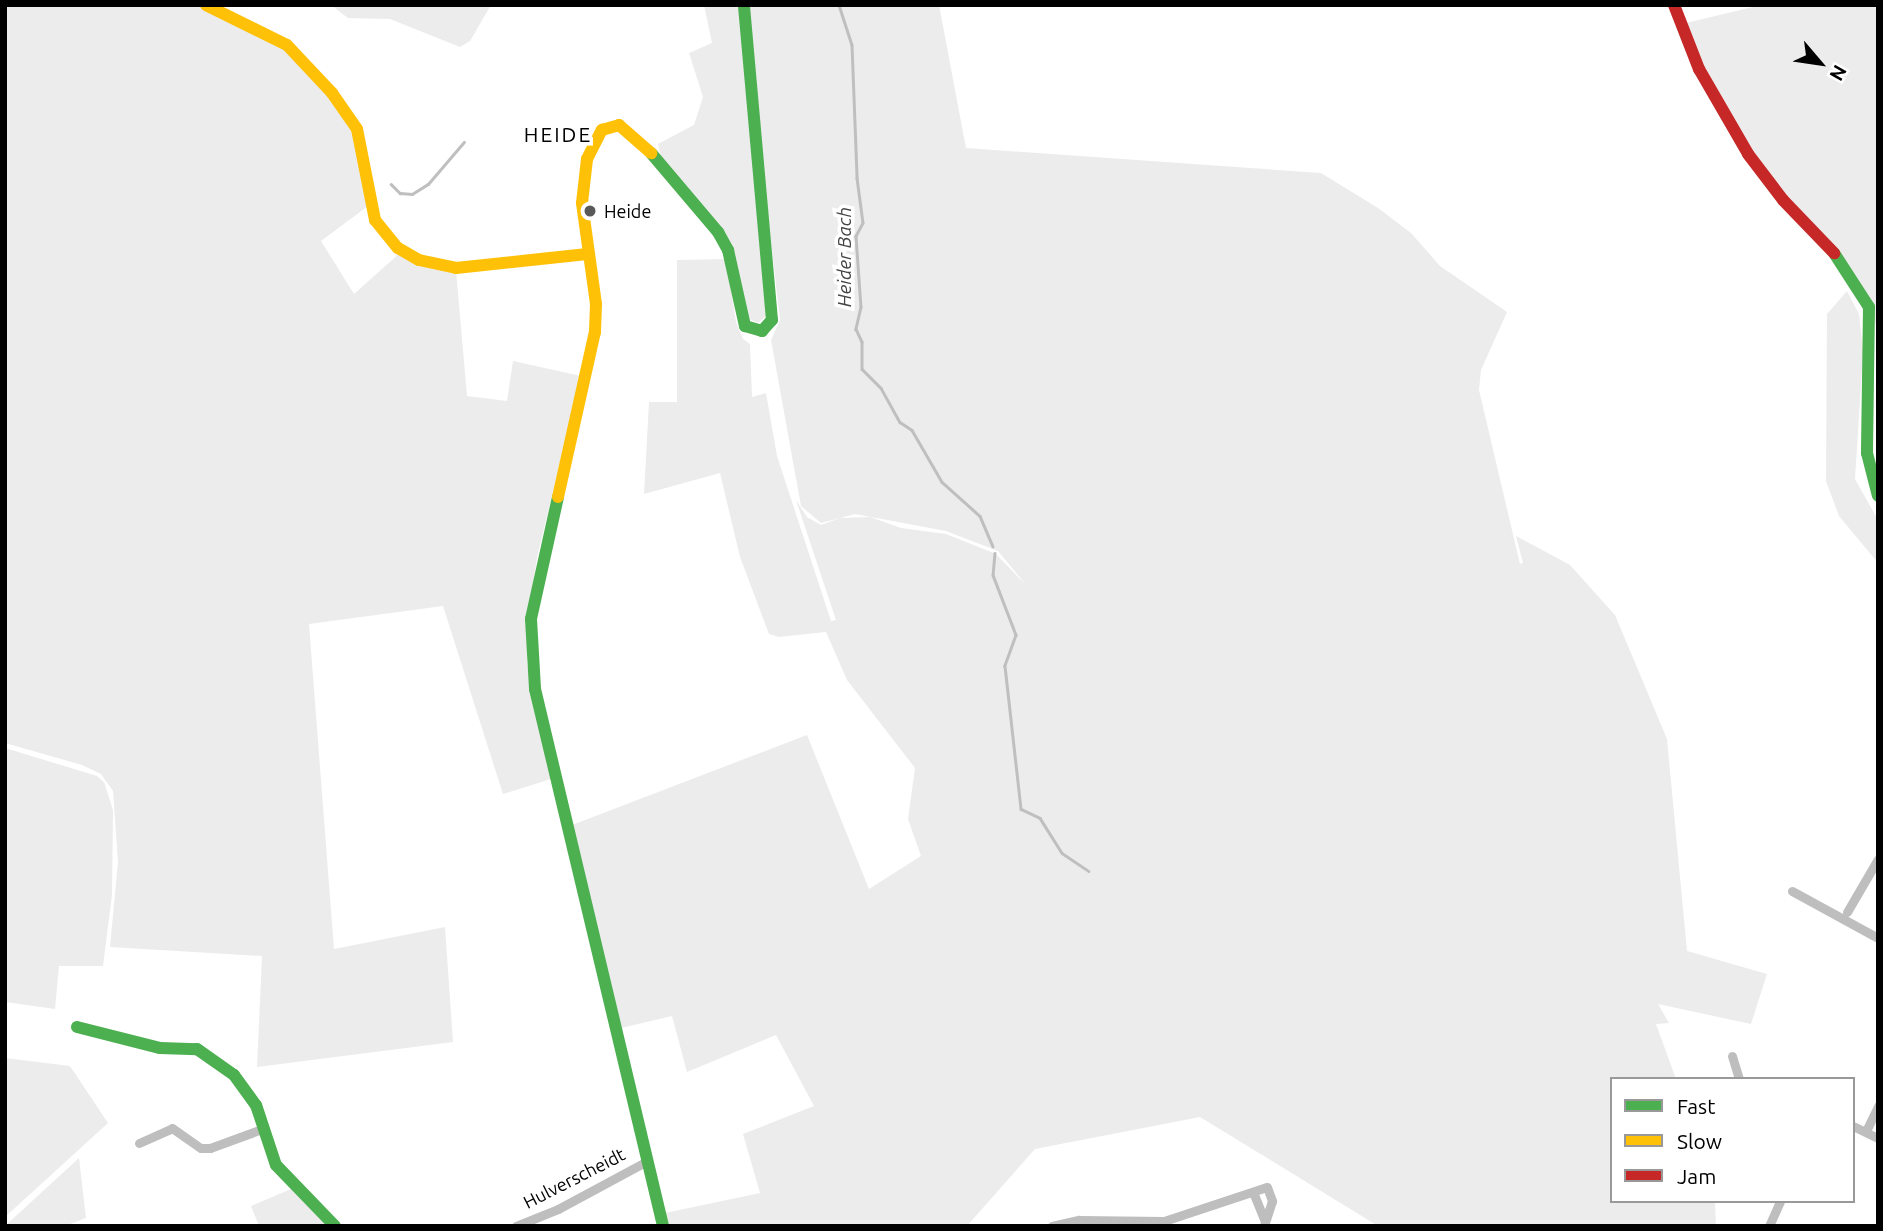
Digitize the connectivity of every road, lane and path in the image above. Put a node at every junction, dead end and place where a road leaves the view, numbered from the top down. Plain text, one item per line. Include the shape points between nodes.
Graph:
1 (206, 5) edge
2 (744, 5) edge
3 (1674, 5) edge
4 (587, 254) junction
5 (1878, 496) edge
6 (1878, 859) edge
7 (1792, 891) dead end
8 (1847, 912) dead end
9 (1878, 938) edge
10 (77, 1027) dead end
11 (1732, 1056) dead end
12 (1738, 1077) edge
13 (1878, 1106) edge
14 (1855, 1127) edge
15 (262, 1129) junction
16 (1866, 1132) junction
17 (1878, 1138) edge
18 (139, 1143) dead end
19 (647, 1161) junction
20 (1253, 1192) junction
21 (1779, 1203) edge
22 (1264, 1224) edge
23 (335, 1226) edge
24 (516, 1226) edge
25 (663, 1226) edge
26 (1052, 1226) edge
27 (1769, 1226) edge

1 - 4 main road via 287,45 332,93 357,129 375,220 398,248 419,260 456,268
2 - 4 main road via 773,313 764,330 754,331 743,323 728,250 709,220 637,136 624,127 610,126 593,142 584,177
3 - 5 main road via 1685,39 1723,112 1783,200 1861,289 1870,315 1867,453
4 - 19 main road via 596,304 595,332 536,581 531,662
6 - 8 street
7 - 9 street
10 - 15 main road via 160,1048 201,1050 241,1081 256,1105
11 - 12 street
13 - 16 street
14 - 16 street
15 - 18 street via 210,1148 196,1145 172,1128
15 - 23 main road via 285,1176
16 - 17 street
19 - 24 street, Hulverscheidt
19 - 25 main road
20 - 22 street
20 - 22 street via 1267,1187 1272,1200
20 - 26 street via 1164,1221 1079,1220
21 - 27 street

